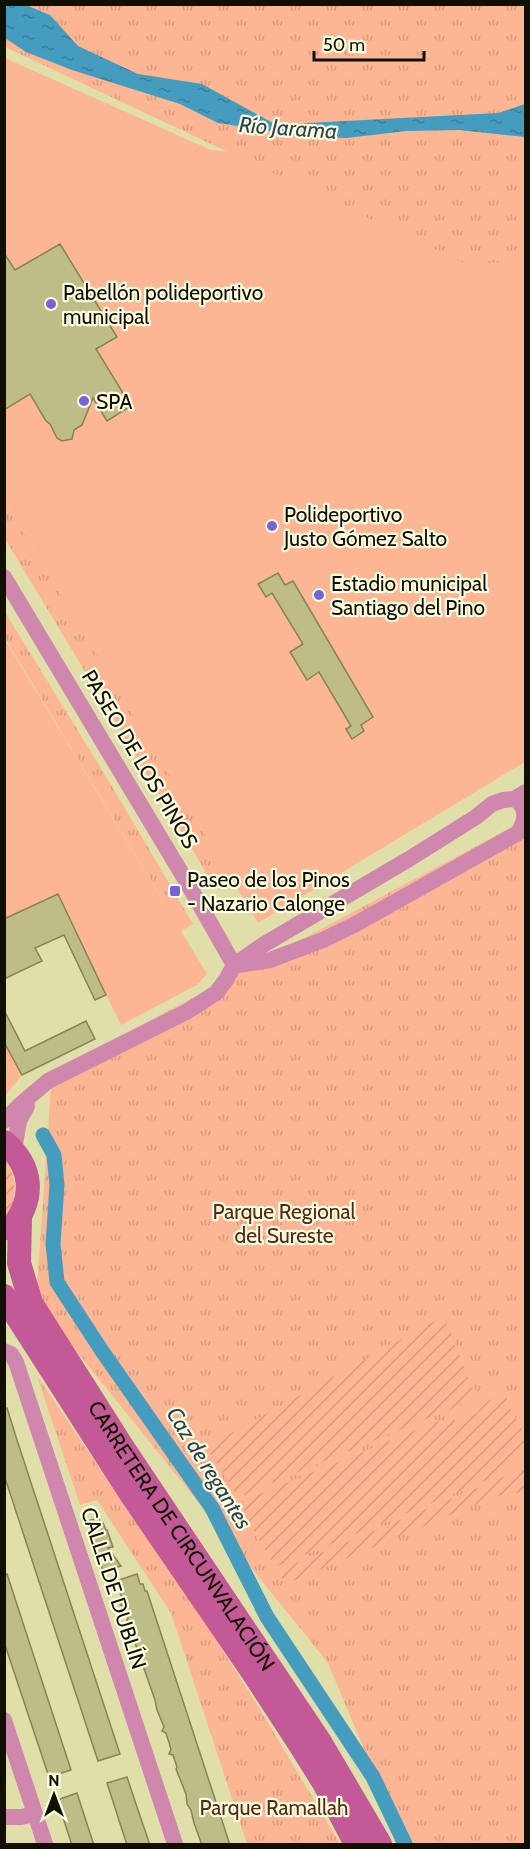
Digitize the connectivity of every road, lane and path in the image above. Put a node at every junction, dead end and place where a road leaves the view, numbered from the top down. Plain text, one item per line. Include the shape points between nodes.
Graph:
1 (4, 577) edge
2 (520, 795) edge
3 (525, 819) edge
4 (234, 965) junction
5 (37, 1089) junction
6 (4, 1121) edge
7 (9, 1146) edge
8 (12, 1226) edge
9 (4, 1296) edge
10 (4, 1351) edge
11 (4, 1720) edge
12 (35, 1814) junction
13 (4, 1817) edge
14 (45, 1845) edge
15 (175, 1845) edge
16 (356, 1845) edge
17 (380, 1845) edge

1 - 4 street, PASEO DE LOS PINOS
2 - 3 street
2 - 4 street via 492,804
3 - 4 street via 518,833 354,925 270,960
4 - 5 street via 216,993 188,1011
5 - 6 street
5 - 7 street
7 - 8 main road, CARRETERA DE CIRCUNVALACIÓN via 23,1166 28,1183 28,1195
8 - 17 main road, CARRETERA DE CIRCUNVALACIÓN via 31,1303 320,1742
9 - 16 main road, CARRETERA DE CIRCUNVALACIÓN via 305,1753
10 - 15 street, CALLE DE DUBLÍN via 16,1362
11 - 12 street
12 - 13 street
12 - 14 street

